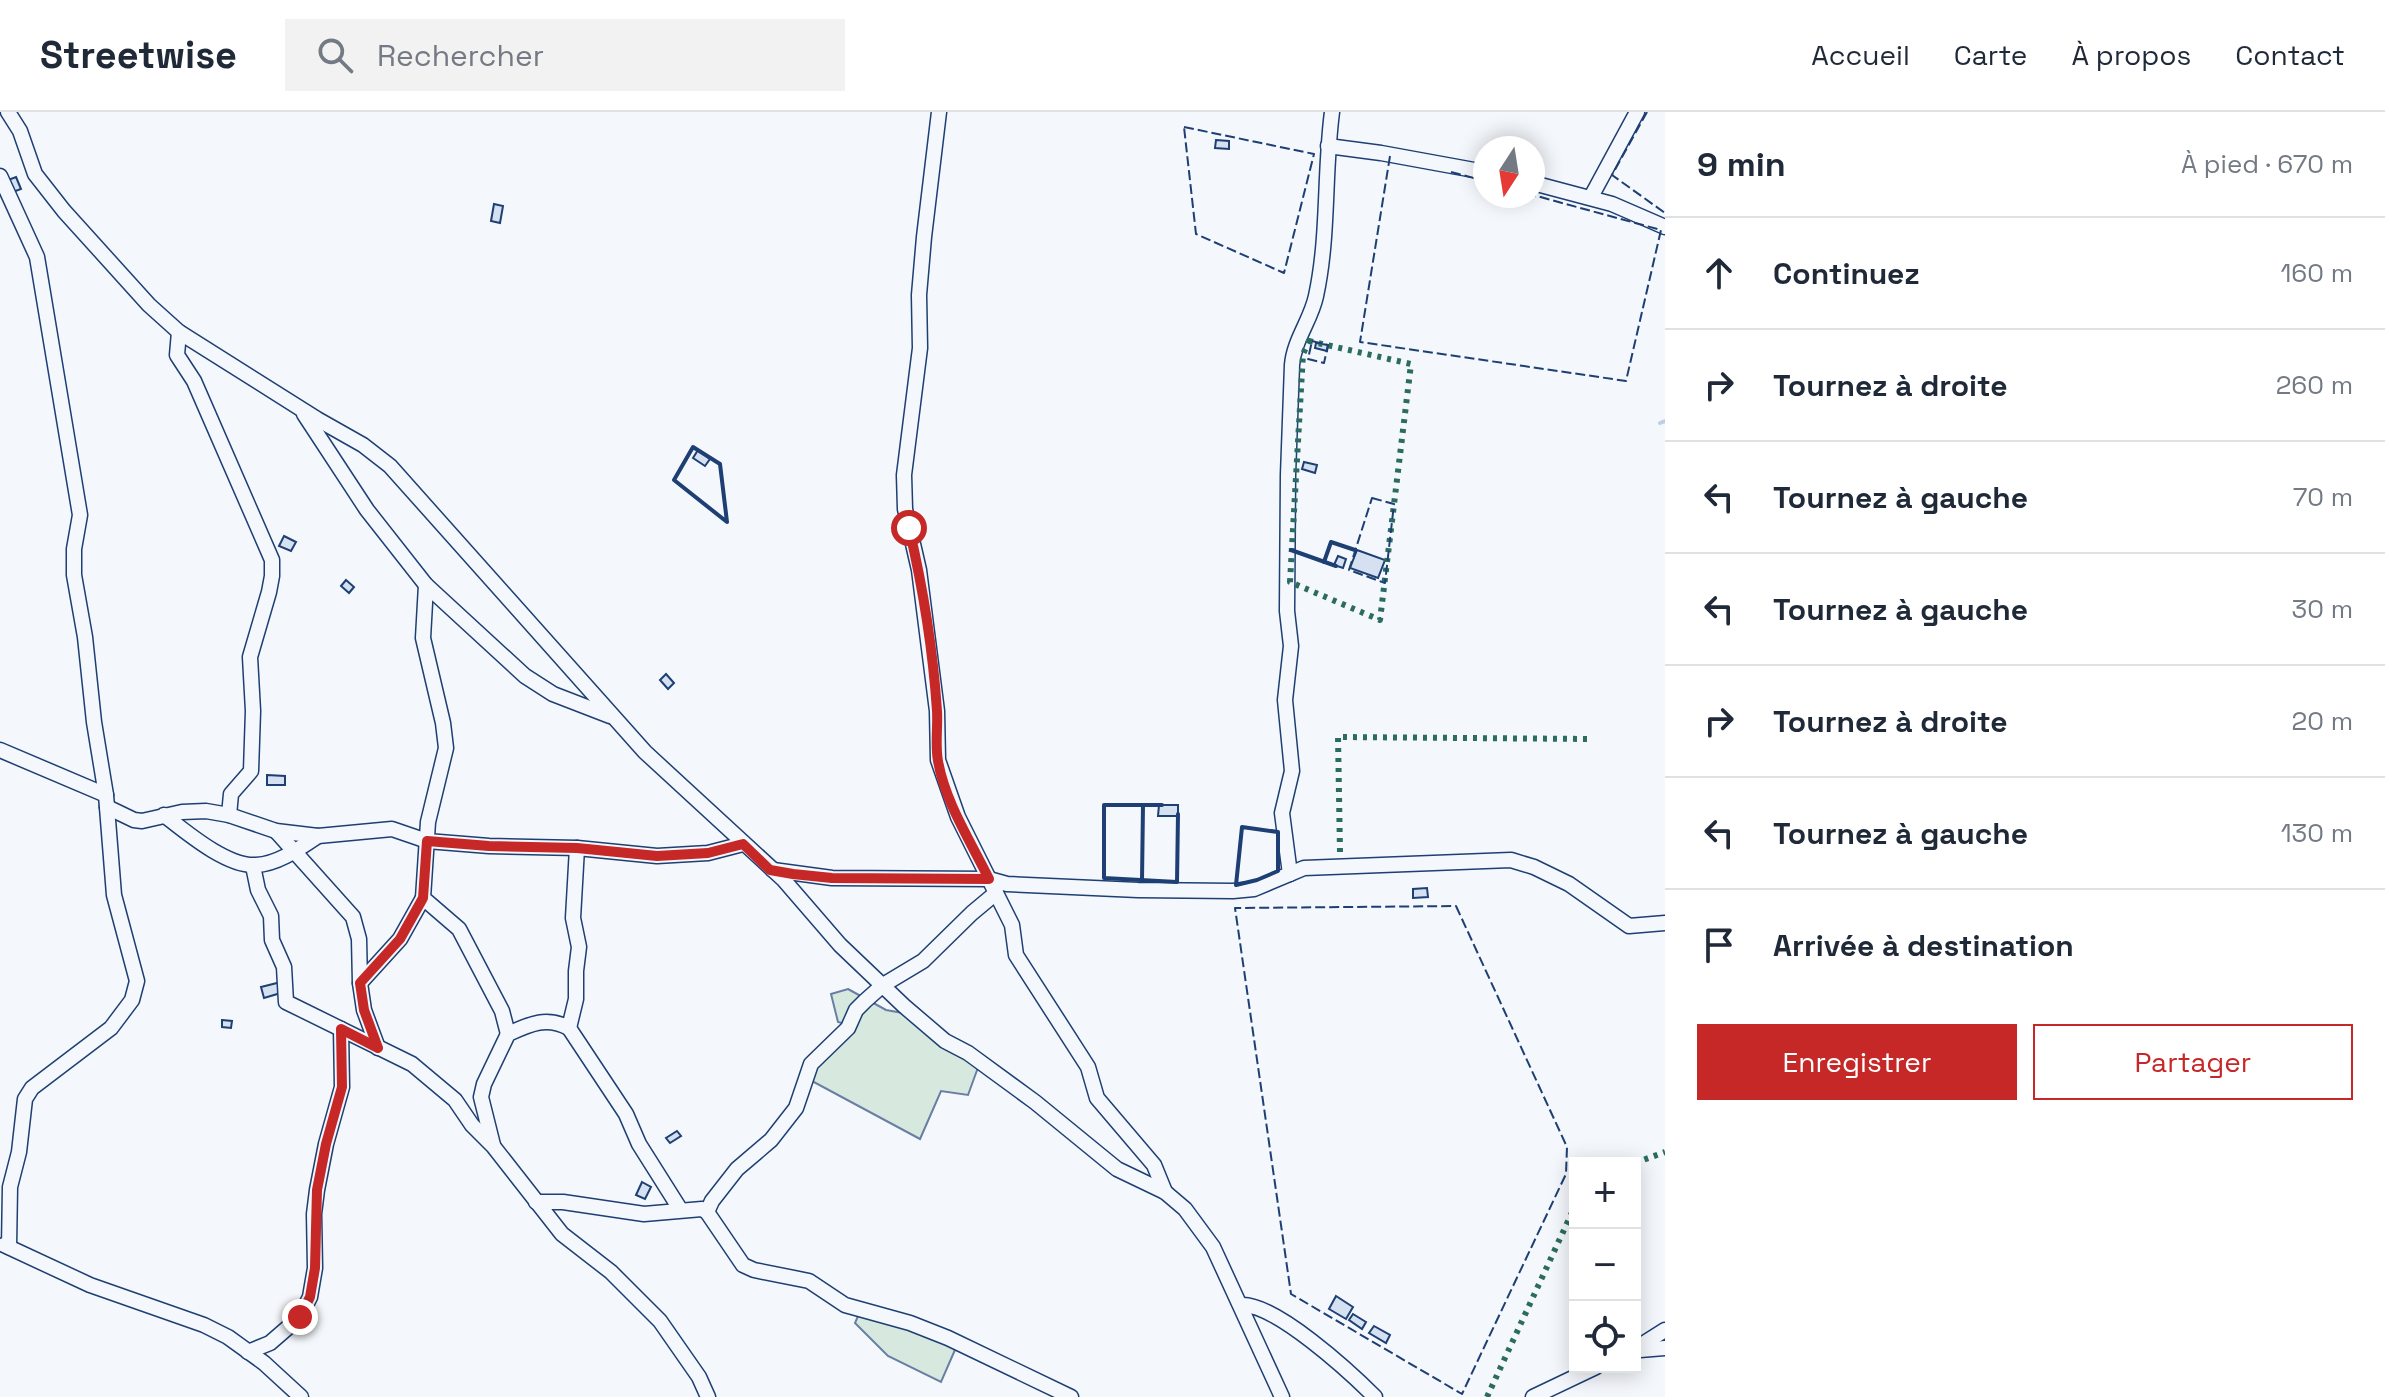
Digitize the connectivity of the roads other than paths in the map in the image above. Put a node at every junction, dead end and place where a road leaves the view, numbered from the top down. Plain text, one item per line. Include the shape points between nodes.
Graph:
1 (8, 112) edge
2 (939, 112) edge
3 (1332, 112) edge
4 (1637, 112) edge
5 (1328, 146) junction
6 (1473, 170) edge
7 (0, 176) edge
8 (1545, 186) edge
9 (1591, 197) junction
10 (1665, 227) edge
11 (179, 332) junction
12 (300, 408) junction
13 (426, 585) junction
14 (614, 717) junction
15 (0, 750) edge
16 (107, 801) junction
17 (164, 815) junction
18 (229, 815) junction
19 (276, 831) junction
20 (318, 836) junction
21 (427, 841) junction
22 (743, 844) junction
23 (577, 848) junction
24 (293, 853) junction
25 (253, 866) junction
26 (770, 870) junction
27 (1290, 874) junction
28 (993, 886) junction
29 (423, 898) junction
30 (1665, 923) edge
31 (360, 983) junction
32 (883, 985) junction
33 (569, 1028) junction
34 (341, 1029) junction
35 (508, 1034) junction
36 (378, 1048) junction
37 (493, 1146) junction
38 (1165, 1192) junction
39 (536, 1202) junction
40 (680, 1209) junction
41 (707, 1212) junction
42 (5, 1245) edge
43 (1242, 1305) junction
44 (1665, 1330) edge
45 (1641, 1345) edge
46 (1665, 1348) edge
47 (1641, 1350) edge
48 (248, 1352) junction
49 (1583, 1373) edge
50 (301, 1397) edge
51 (708, 1397) edge
52 (1071, 1397) edge
53 (1282, 1397) edge
54 (1375, 1397) edge
55 (1533, 1397) edge

1 - 11 street via 35,174
2 - 28 street via 919,295 920,348 904,475 905,509 919,570 938,760 947,792
3 - 5 street
4 - 9 street
5 - 6 street
5 - 27 street via 1317,295 1292,365 1287,586 1291,646 1285,700 1292,771 1282,813
7 - 16 street via 37,257 80,515 74,575
8 - 9 street
9 - 10 street
11 - 12 street
11 - 18 street via 177,355 194,381 272,560 269,592 250,657 251,771 231,794
12 - 13 street via 367,510
12 - 14 street via 390,466
13 - 14 street via 525,676 553,694
13 - 21 street via 423,638 446,748
14 - 22 street
15 - 16 street
16 - 17 street via 134,820
16 - 42 street via 114,895 136,990 111,1028 32,1088 25,1099
17 - 18 street
17 - 25 street via 208,846
18 - 19 street
19 - 20 street
19 - 24 street
20 - 21 street via 392,829
20 - 24 street
21 - 23 street
21 - 29 street
22 - 23 street via 708,853 657,856
22 - 26 street
23 - 33 street via 573,918 579,947
24 - 25 street
24 - 31 street via 353,917
25 - 34 street via 284,967 286,1002
26 - 28 street
26 - 32 street
27 - 28 street via 1254,889 1233,891
27 - 30 street via 1328,866 1511,860 1569,884 1629,926
28 - 32 street via 923,961
28 - 38 street via 1012,925 1016,955 1088,1067 1097,1098 1154,1165
29 - 31 street via 400,939
29 - 35 street via 459,929 502,1011
31 - 36 street
32 - 38 street via 945,1041 1035,1102 1117,1169
32 - 41 street via 856,1010 837,1042 811,1064 796,1108 771,1140 737,1169
33 - 35 street via 536,1022
33 - 40 street
34 - 36 street
34 - 48 street via 342,1087 317,1190 310,1297 300,1317 270,1343
35 - 37 street via 481,1097
36 - 37 street via 431,1077
37 - 39 street
38 - 43 street via 1213,1247
39 - 40 street via 644,1214
39 - 51 street via 562,1234 611,1272 660,1321
40 - 41 street
41 - 52 street via 743,1265 818,1285 845,1305 948,1338
42 - 48 street via 90,1285 204,1325
43 - 53 street
43 - 54 street via 1257,1307 1292,1328
44 - 45 street
46 - 47 street
48 - 50 street
49 - 55 street

